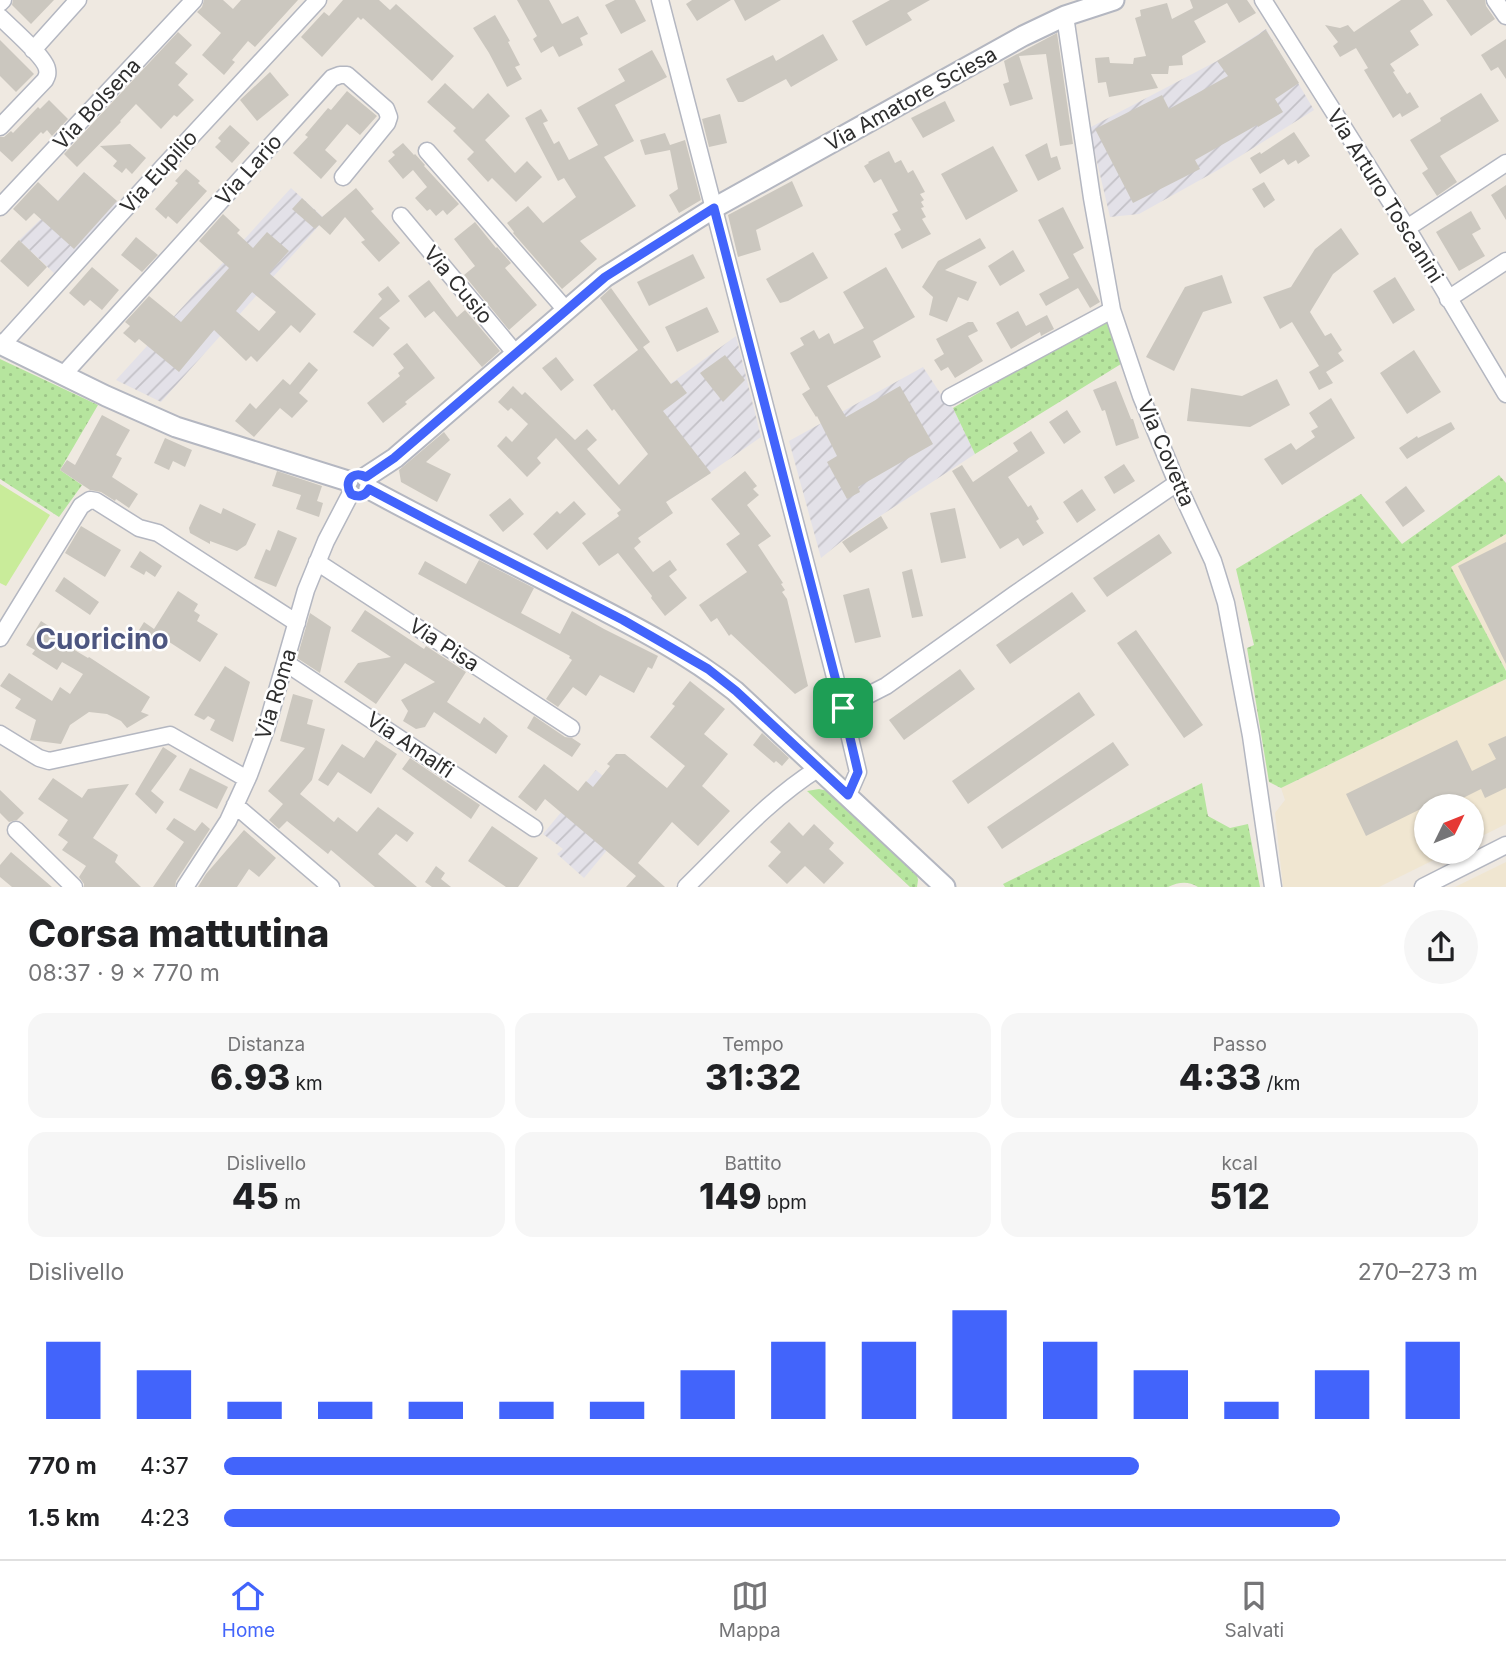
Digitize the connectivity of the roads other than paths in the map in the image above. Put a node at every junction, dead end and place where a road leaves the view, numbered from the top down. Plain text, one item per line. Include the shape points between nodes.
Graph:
1 (78, 0) edge
2 (194, 0) edge
3 (318, 0) edge
4 (660, 0) edge
5 (1114, 0) edge
6 (1263, 0) edge
7 (1495, 0) edge
8 (1065, 16) junction
9 (1506, 16) edge
10 (0, 17) edge
11 (33, 50) junction
12 (0, 127) edge
13 (427, 150) dead end
14 (1506, 163) edge
15 (343, 177) dead end
16 (0, 207) edge
17 (714, 208) junction
18 (401, 216) dead end
19 (1407, 228) junction
20 (1506, 261) edge
21 (1448, 299) junction
22 (566, 310) junction
23 (1112, 310) junction
24 (1, 344) edge
25 (516, 354) junction
26 (64, 375) junction
27 (1506, 394) edge
28 (950, 397) dead end
29 (1177, 483) junction
30 (359, 485) junction
31 (317, 562) junction
32 (297, 623) junction
33 (0, 638) edge
34 (286, 663) junction
35 (843, 708) junction
36 (571, 729) dead end
37 (0, 734) edge
38 (819, 768) junction
39 (247, 779) junction
40 (848, 795) junction
41 (235, 805) junction
42 (534, 828) dead end
43 (16, 830) dead end
44 (1506, 845) edge
45 (937, 885) edge
46 (74, 887) edge
47 (185, 887) edge
48 (331, 887) edge
49 (686, 887) edge
50 (1273, 887) edge
51 (1423, 887) edge

1 - 11 street
2 - 16 street, Via Bolsena
3 - 24 street, Via Eupilio
4 - 17 street
5 - 8 street, Via Amatore Sciesa
6 - 19 street, Via Arturo Toscanini
7 - 9 street
8 - 17 street, Via Amatore Sciesa
8 - 23 street, Via Covetta
10 - 11 street
11 - 12 street via 47,68 45,80
13 - 22 street
14 - 19 street
15 - 26 street, Via Lario via 389,117 386,109 347,75 332,78
17 - 22 street, Via Amatore Sciesa via 605,277
17 - 35 street
18 - 25 street, Via Cusio
19 - 21 street, Via Arturo Toscanini
20 - 21 street
21 - 27 street, Via Arturo Toscanini
22 - 25 street, Via Amatore Sciesa
23 - 28 street
23 - 29 street, Via Covetta
24 - 26 street
25 - 30 street, Via Amatore Sciesa
26 - 30 street via 176,427
29 - 35 street via 886,686
29 - 50 street, Via Covetta via 1213,561 1226,603
30 - 31 street, Via Roma via 337,518
30 - 38 street via 623,620 708,669
31 - 32 street, Via Roma
31 - 36 street, Via Pisa
32 - 33 street via 158,533 139,528 90,500 81,506
32 - 34 street, Via Roma
34 - 39 street, Via Roma
34 - 42 street, Via Amalfi
35 - 40 street via 858,772
37 - 39 street via 49,761 170,735
38 - 40 street
38 - 49 street via 772,802
39 - 41 street, Via Roma
40 - 45 street
41 - 47 street, Via Roma
41 - 48 street
43 - 46 street
44 - 51 street

